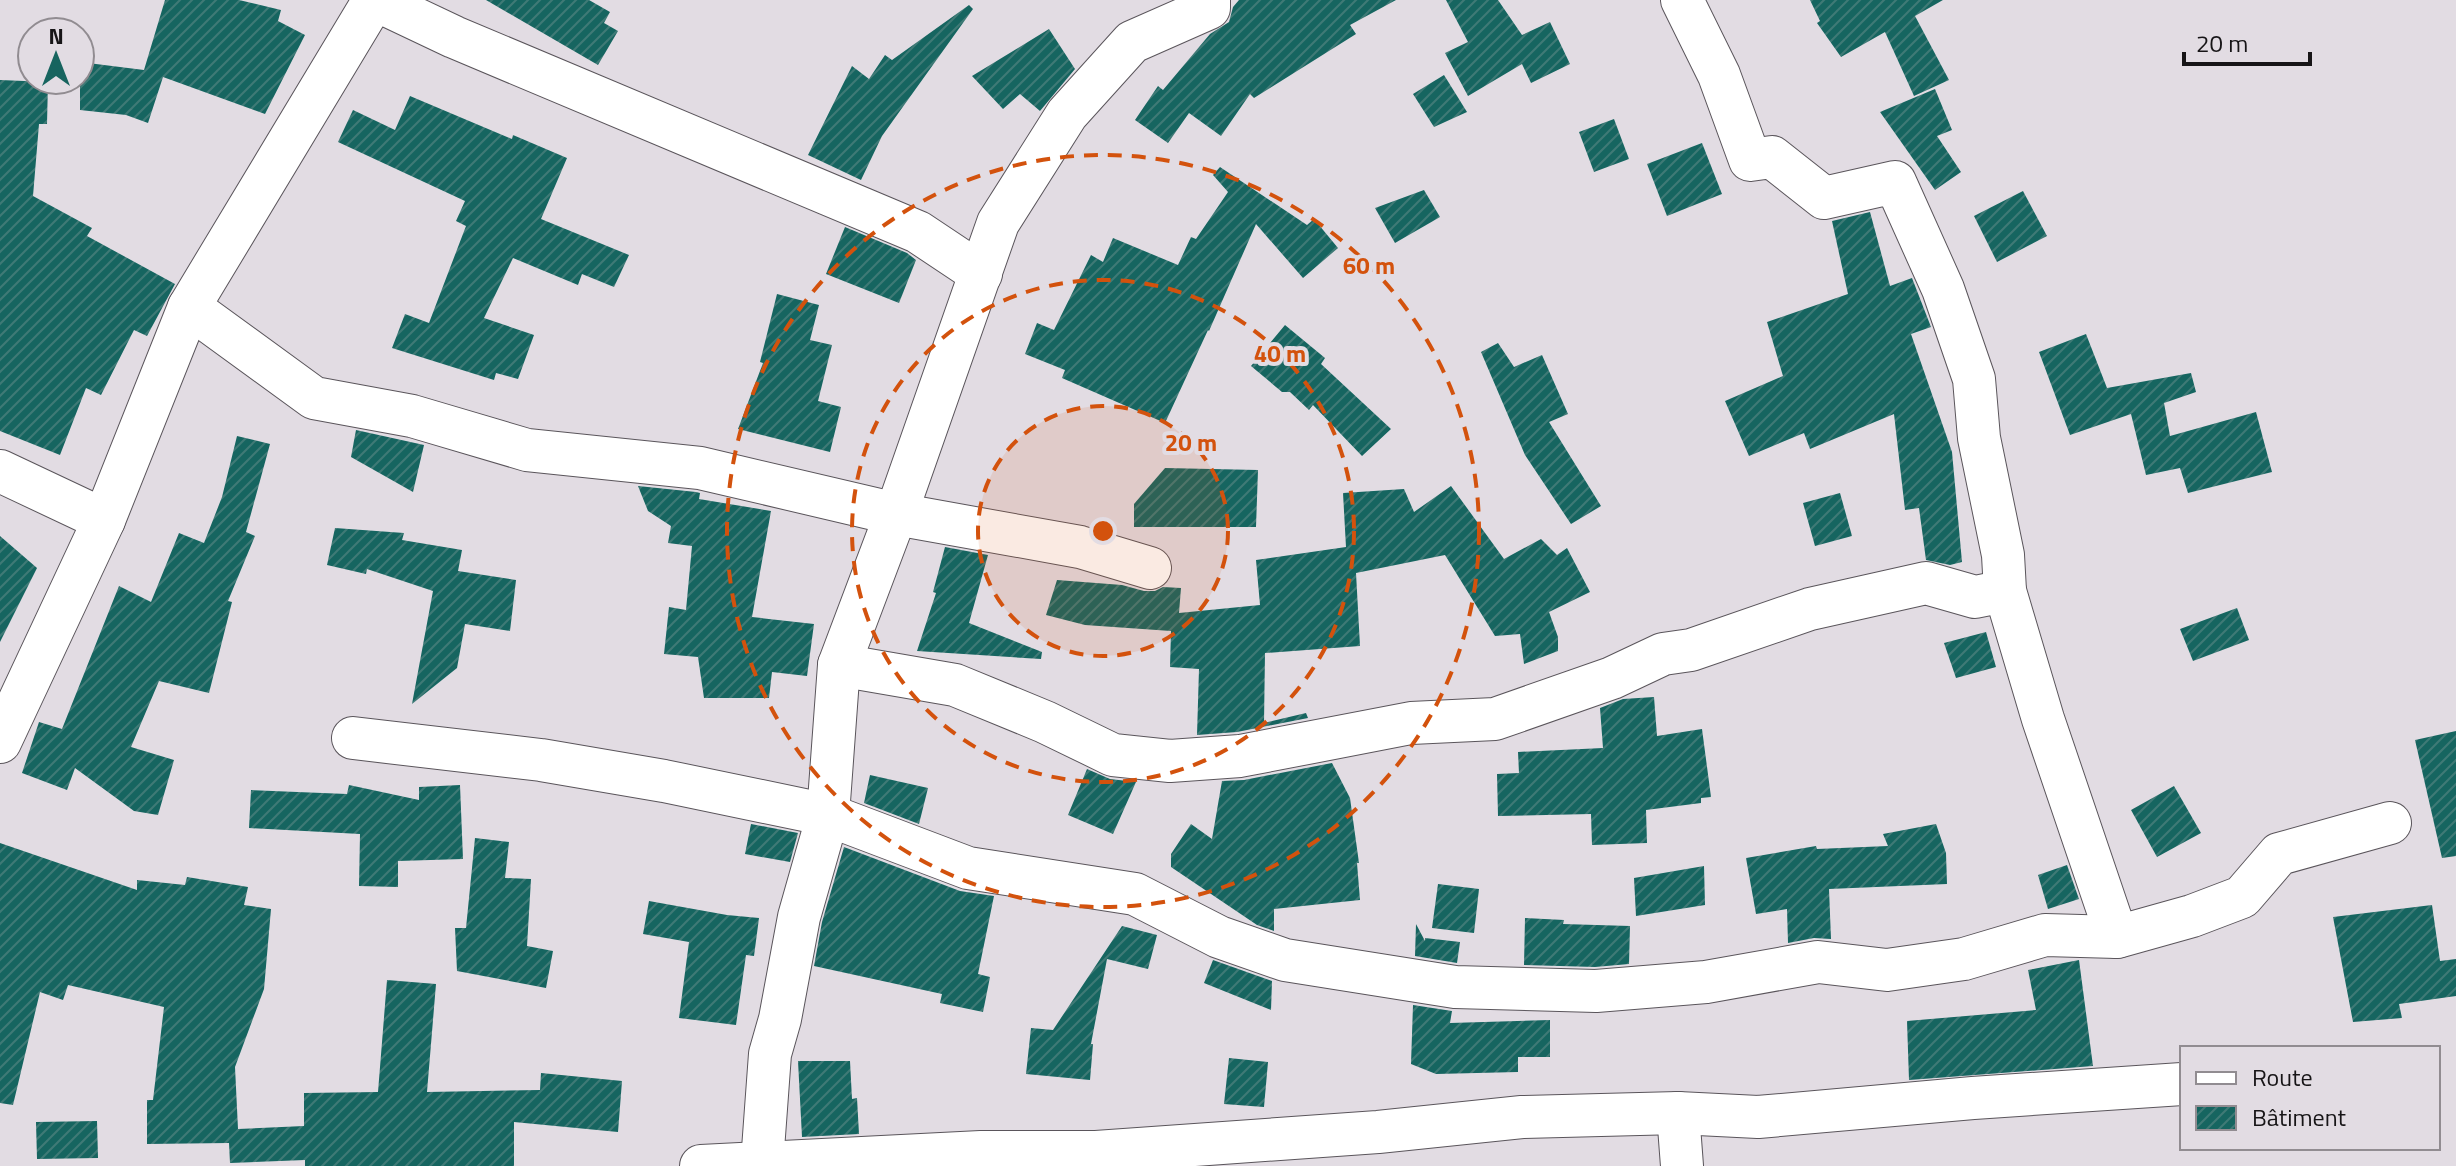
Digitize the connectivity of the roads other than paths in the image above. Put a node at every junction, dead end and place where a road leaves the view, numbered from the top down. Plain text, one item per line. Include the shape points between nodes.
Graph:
1 (375, 0) edge
2 (1209, 0) edge
3 (1682, 0) edge
4 (981, 274) junction
5 (189, 307) junction
6 (0, 471) edge
7 (896, 514) junction
8 (104, 520) junction
9 (1150, 568) dead end
10 (2005, 591) junction
11 (839, 665) junction
12 (353, 738) dead end
13 (0, 742) edge
14 (828, 815) junction
15 (2390, 823) dead end
16 (2117, 937) junction
17 (2180, 1084) edge
18 (1678, 1113) junction
19 (762, 1163) junction
20 (701, 1166) edge
21 (1682, 1166) edge

1 - 4 street via 918,232
1 - 5 street
2 - 4 street via 1209,8 1132,42 1067,114 998,223
3 - 10 street via 1719,75 1750,160 1772,157 1824,198 1895,182 1943,289 1974,379
4 - 7 street
5 - 7 street via 314,398 412,416 527,450 700,468
5 - 8 street
6 - 8 street
7 - 9 street via 1080,547
7 - 11 street
8 - 13 street
10 - 11 street via 1975,597 1926,583 1810,609 1691,650 1663,654 1495,719 1411,723 1240,756 1170,761 1113,755 955,685
10 - 16 street
11 - 14 street
12 - 14 street via 541,760
14 - 16 street via 968,868 1135,894 1219,937 1285,960 1455,987 1596,991 1706,982 1818,962 1887,970 1964,959 2045,935
14 - 19 street via 799,917 770,1054
15 - 16 street via 2279,854 2242,897
17 - 18 street via 1758,1117
18 - 19 street via 1522,1117 1096,1152
18 - 21 street
19 - 20 street

